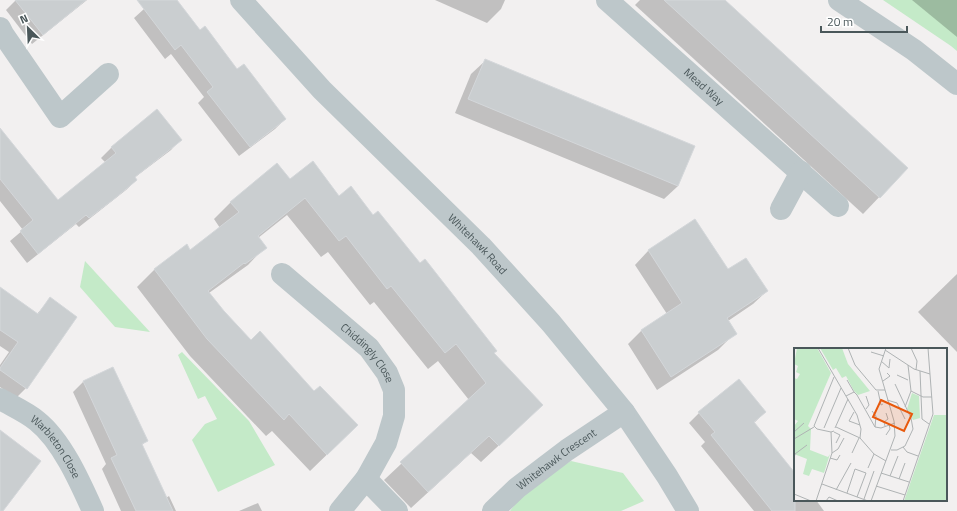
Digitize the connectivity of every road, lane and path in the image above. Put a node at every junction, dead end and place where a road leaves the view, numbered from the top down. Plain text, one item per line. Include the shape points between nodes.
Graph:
1 (241, 0) edge
2 (607, 0) edge
3 (839, 0) edge
4 (1, 33) edge
5 (108, 74) dead end
6 (957, 84) edge
7 (802, 172) junction
8 (838, 206) dead end
9 (781, 209) dead end
10 (282, 274) dead end
11 (0, 398) edge
12 (624, 412) junction
13 (366, 479) junction
14 (93, 511) edge
15 (340, 511) edge
16 (397, 511) edge
17 (493, 511) edge
18 (688, 511) edge

1 - 12 street, Whitehawk Road via 322,90 481,246 551,323
2 - 7 street, Mead Way
3 - 6 street via 914,50
4 - 5 street via 60,117
7 - 8 street, Mead Way
7 - 9 street
10 - 13 street, Chiddingly Close via 369,348 387,373 394,390 394,416 386,443
11 - 14 street, Warbleton Close via 36,421 50,434 62,450
12 - 17 street, Whitehawk Crescent via 516,488
12 - 18 street, Whitehawk Road
13 - 15 street, Chiddingly Close
13 - 16 street

